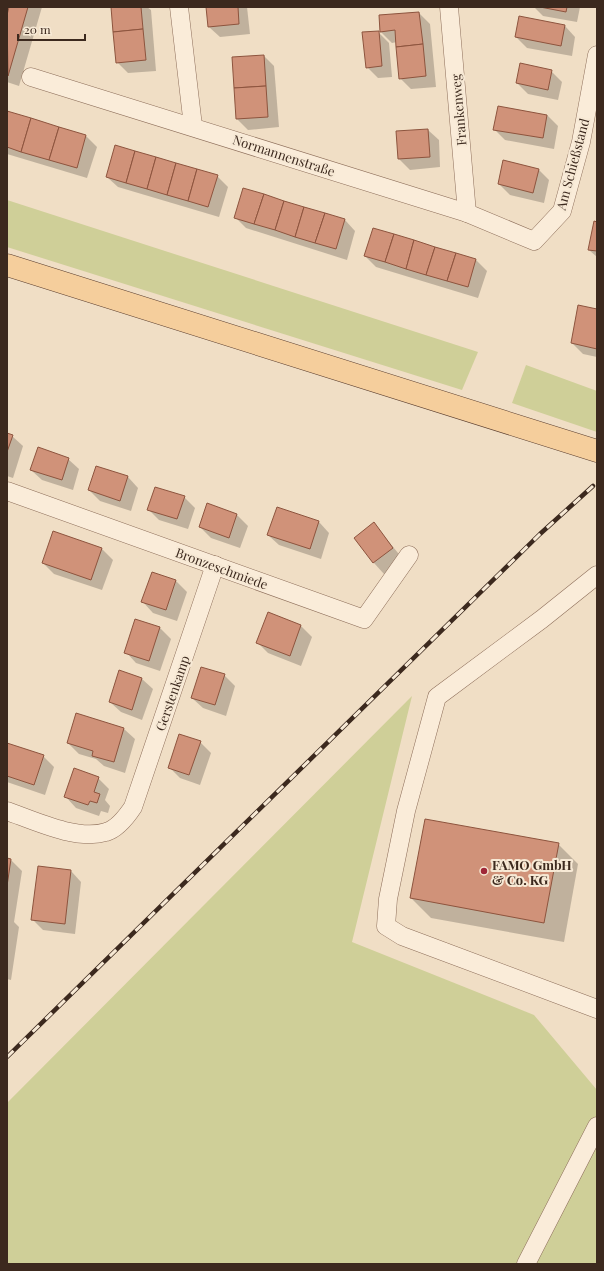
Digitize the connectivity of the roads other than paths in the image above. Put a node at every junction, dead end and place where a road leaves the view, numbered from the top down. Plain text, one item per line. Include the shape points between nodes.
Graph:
1 (179, 7) edge
2 (449, 7) edge
3 (597, 55) edge
4 (31, 77) dead end
5 (193, 126) junction
6 (467, 213) junction
7 (534, 241) joint
8 (7, 265) edge
9 (597, 451) edge
10 (7, 491) edge
11 (409, 555) dead end
12 (215, 565) junction
13 (597, 575) edge
14 (7, 811) edge
15 (597, 1009) edge
16 (597, 1126) edge
17 (526, 1264) edge

1 - 5 street
2 - 6 street, Frankenweg
3 - 7 street, Am Schießstand via 581,142 562,211
4 - 5 street, Normannenstraße
5 - 6 street, Normannenstraße
6 - 7 street, Normannenstraße
8 - 9 main road
10 - 12 street, Bronzeschmiede
11 - 12 street, Bronzeschmiede via 364,619
12 - 14 street, Gerstenkamp via 132,807 125,818 107,832 88,834 63,830
13 - 15 street via 437,697 406,811 388,899 386,926 402,936
16 - 17 street

